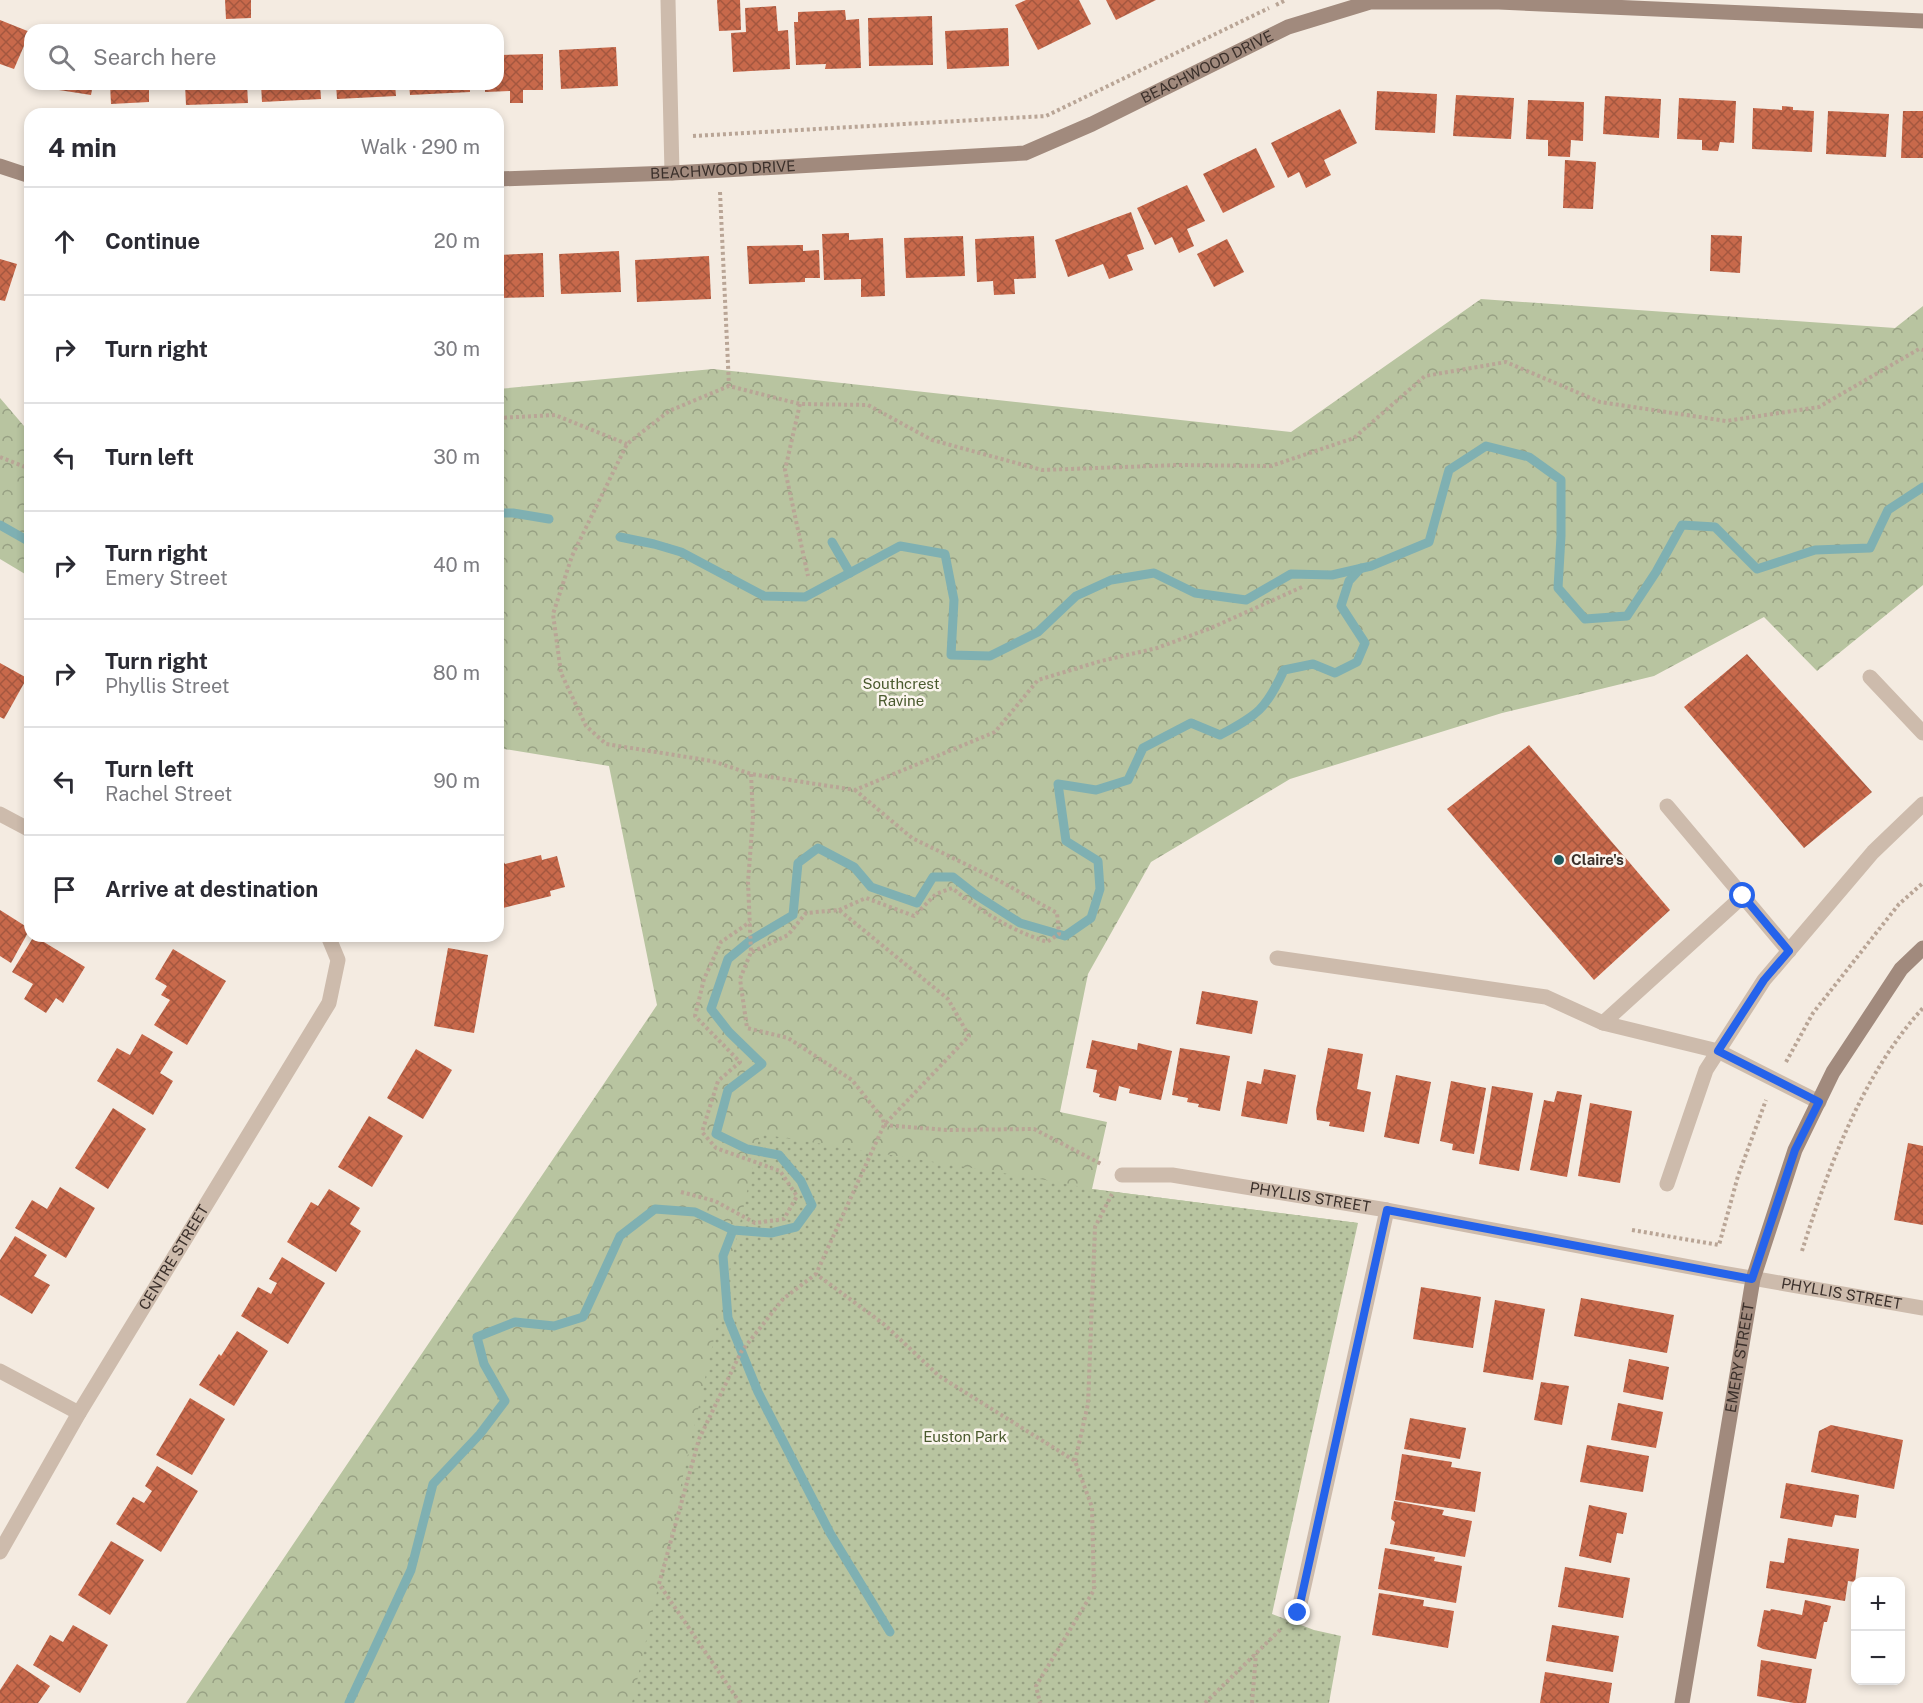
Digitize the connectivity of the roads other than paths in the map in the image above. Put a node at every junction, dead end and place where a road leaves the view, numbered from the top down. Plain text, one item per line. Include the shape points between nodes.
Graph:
1 (668, 0) edge
2 (1923, 21) edge
3 (0, 166) edge
4 (672, 173) junction
5 (24, 175) edge
6 (504, 179) edge
7 (1870, 676) dead end
8 (1923, 733) edge
9 (1923, 804) edge
10 (1667, 806) dead end
11 (0, 814) edge
12 (24, 827) edge
13 (1743, 896) junction
14 (330, 942) edge
15 (1923, 948) edge
16 (1789, 951) junction
17 (1277, 958) dead end
18 (1603, 1023) junction
19 (1718, 1051) junction
20 (1819, 1102) junction
21 (1122, 1174) road end
22 (1667, 1184) dead end
23 (1387, 1210) junction
24 (1752, 1279) junction
25 (1923, 1308) edge
26 (0, 1371) edge
27 (79, 1413) junction
28 (0, 1552) edge
29 (1298, 1613) road end
30 (1682, 1703) edge

1 - 4 street
2 - 4 street, BEACHWOOD DRIVE via 1499,2 1370,2 1288,27 1025,153
3 - 5 street
4 - 6 street, BEACHWOOD DRIVE
7 - 8 street
9 - 16 street via 1874,852
10 - 13 street
11 - 12 street
13 - 16 street
13 - 18 street
14 - 27 street, CENTRE STREET via 338,960 329,1003
15 - 20 street, EMERY STREET via 1901,969 1833,1072
16 - 19 street via 1764,980
17 - 18 street via 1546,997
18 - 19 street
19 - 20 street
19 - 22 street via 1706,1070
20 - 24 street, EMERY STREET via 1795,1150
21 - 23 street, PHYLLIS STREET via 1172,1174
23 - 24 street, PHYLLIS STREET
23 - 29 street
24 - 25 street, PHYLLIS STREET
24 - 30 street, EMERY STREET
26 - 27 street
27 - 28 street, CENTRE STREET

